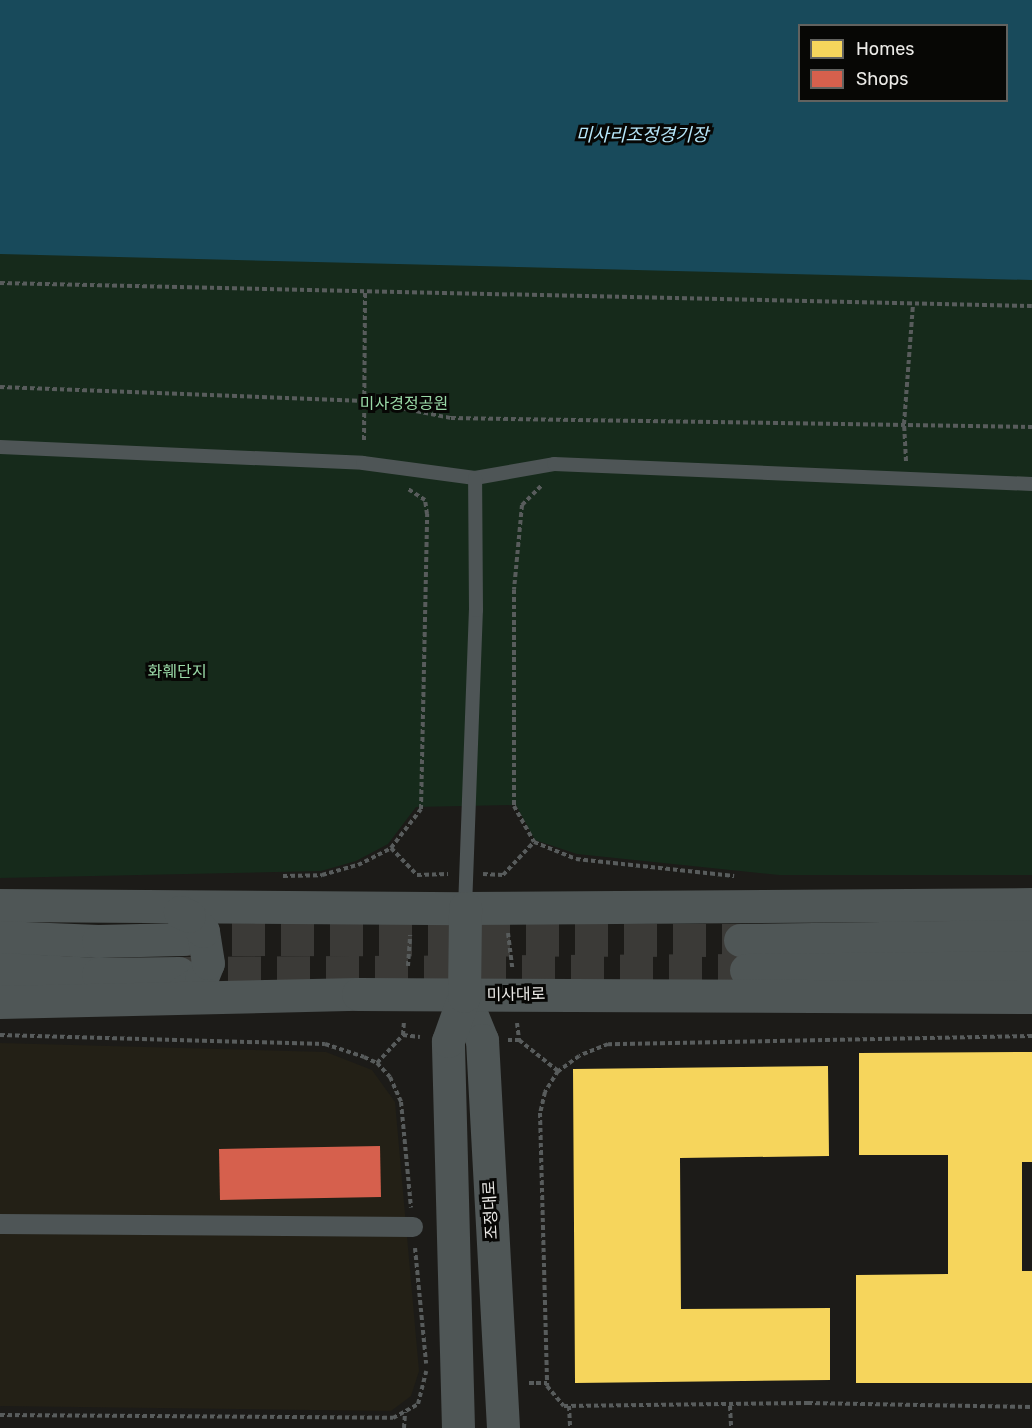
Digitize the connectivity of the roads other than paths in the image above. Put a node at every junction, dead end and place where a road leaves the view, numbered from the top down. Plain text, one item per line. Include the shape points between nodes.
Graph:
1 (0, 447) edge
2 (475, 478) junction
3 (1032, 484) edge
4 (0, 904) edge
5 (160, 904) junction
6 (1032, 904) edge
7 (465, 908) junction
8 (1032, 936) edge
9 (0, 937) edge
10 (183, 939) tunnel mouth
11 (1032, 967) edge
12 (0, 969) edge
13 (177, 985) junction
14 (464, 996) junction
15 (1032, 997) edge
16 (0, 1002) edge
17 (0, 1224) edge
18 (413, 1227) dead end
19 (458, 1428) edge
20 (503, 1428) edge

1 - 2 lane via 363,463
2 - 3 lane via 554,464
2 - 7 lane via 476,610
4 - 5 main road
5 - 7 main road
5 - 13 main road via 189,916 203,931 208,963 201,980
6 - 7 main road
7 - 14 main road, 조정대로
8 - 11 main road via 743,955
9 - 10 main road
12 - 13 main road, 미사대로 via 98,974
13 - 14 main road, 미사대로
13 - 16 main road, 미사대로
14 - 15 main road, 미사대로
14 - 19 main road, 조정대로 via 448,1041
14 - 20 main road, 조정대로 via 482,1040
17 - 18 street

